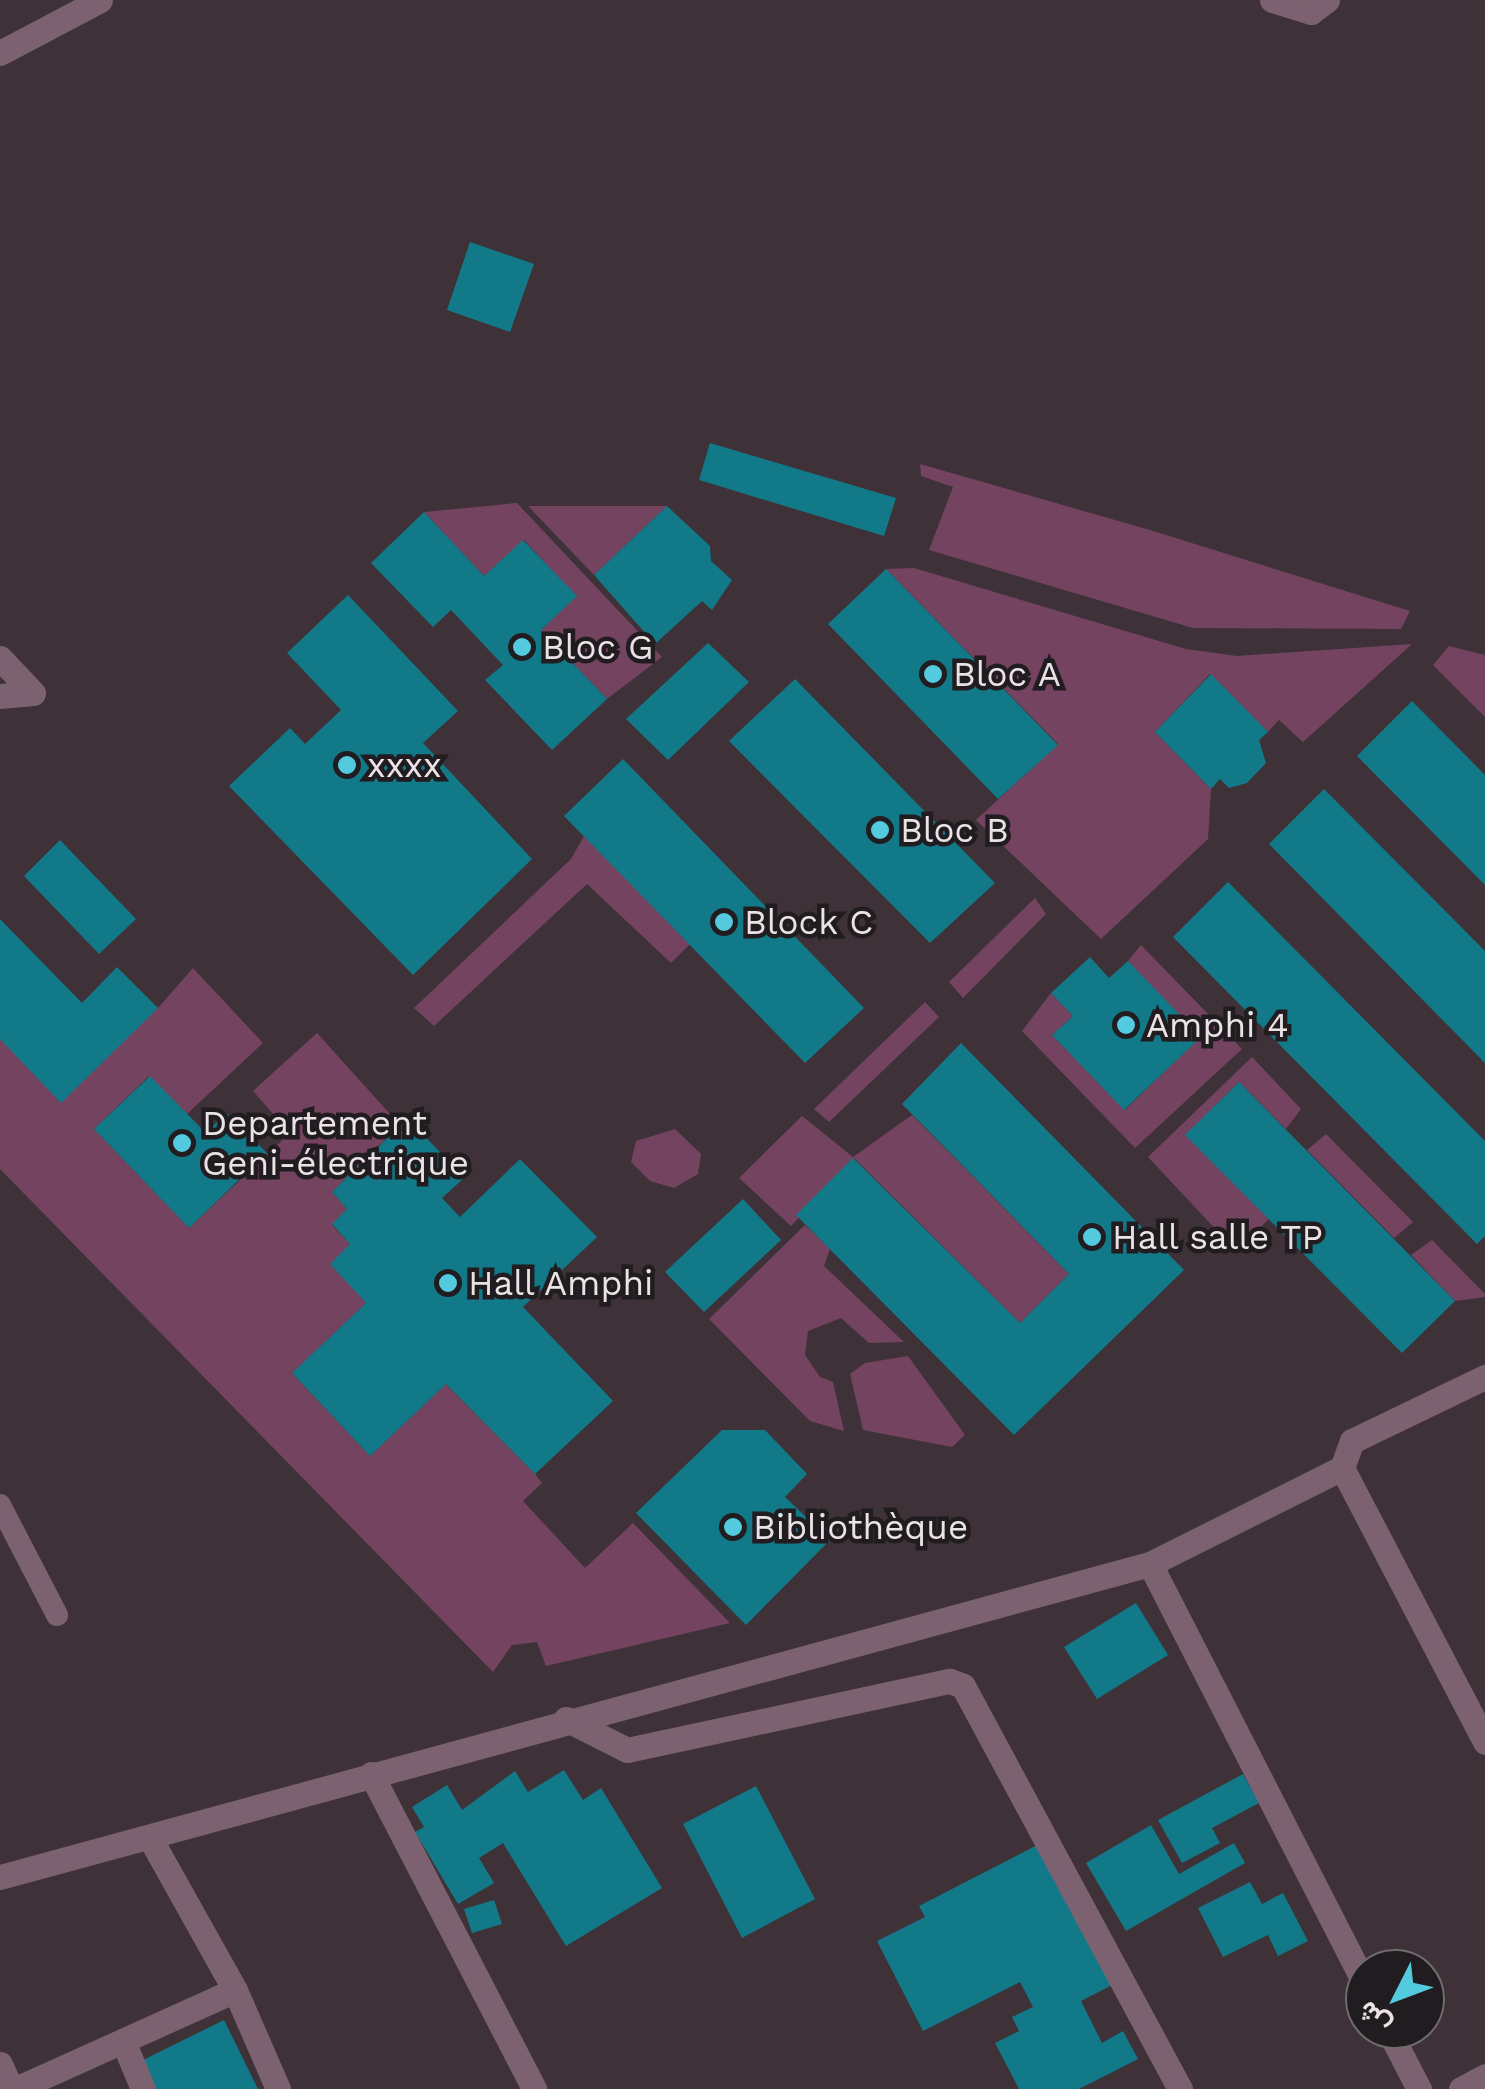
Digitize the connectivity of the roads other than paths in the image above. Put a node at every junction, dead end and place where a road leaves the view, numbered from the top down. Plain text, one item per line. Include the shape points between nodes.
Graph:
1 (100, 0) edge
2 (1272, 0) edge
3 (1327, 0) edge
4 (0, 53) edge
5 (0, 658) edge
6 (0, 696) edge
7 (1485, 1376) edge
8 (1342, 1468) junction
9 (0, 1505) edge
10 (1150, 1564) junction
11 (57, 1615) dead end
12 (566, 1718) junction
13 (1485, 1742) edge
14 (371, 1774) junction
15 (150, 1838) junction
16 (0, 1876) edge
17 (1347, 1949) edge
18 (236, 1990) junction
19 (123, 2041) junction
20 (1398, 2049) edge
21 (0, 2064) edge
22 (1485, 2076) edge
23 (14, 2089) edge
24 (143, 2089) edge
25 (278, 2089) edge
26 (534, 2089) edge
27 (1180, 2089) edge
28 (1419, 2089) edge
29 (1461, 2089) edge

1 - 4 street
2 - 3 street via 1310,12
5 - 6 street via 33,693
7 - 8 street via 1352,1442
8 - 10 street
8 - 13 street
9 - 11 lane
10 - 12 street
10 - 17 street
12 - 14 street
12 - 27 street via 626,1750 950,1681 963,1686 977,1701
14 - 15 street
14 - 26 street
15 - 16 street
15 - 18 street
18 - 19 street
18 - 25 street
19 - 23 street
19 - 24 street
20 - 28 street
21 - 23 street
22 - 29 street

